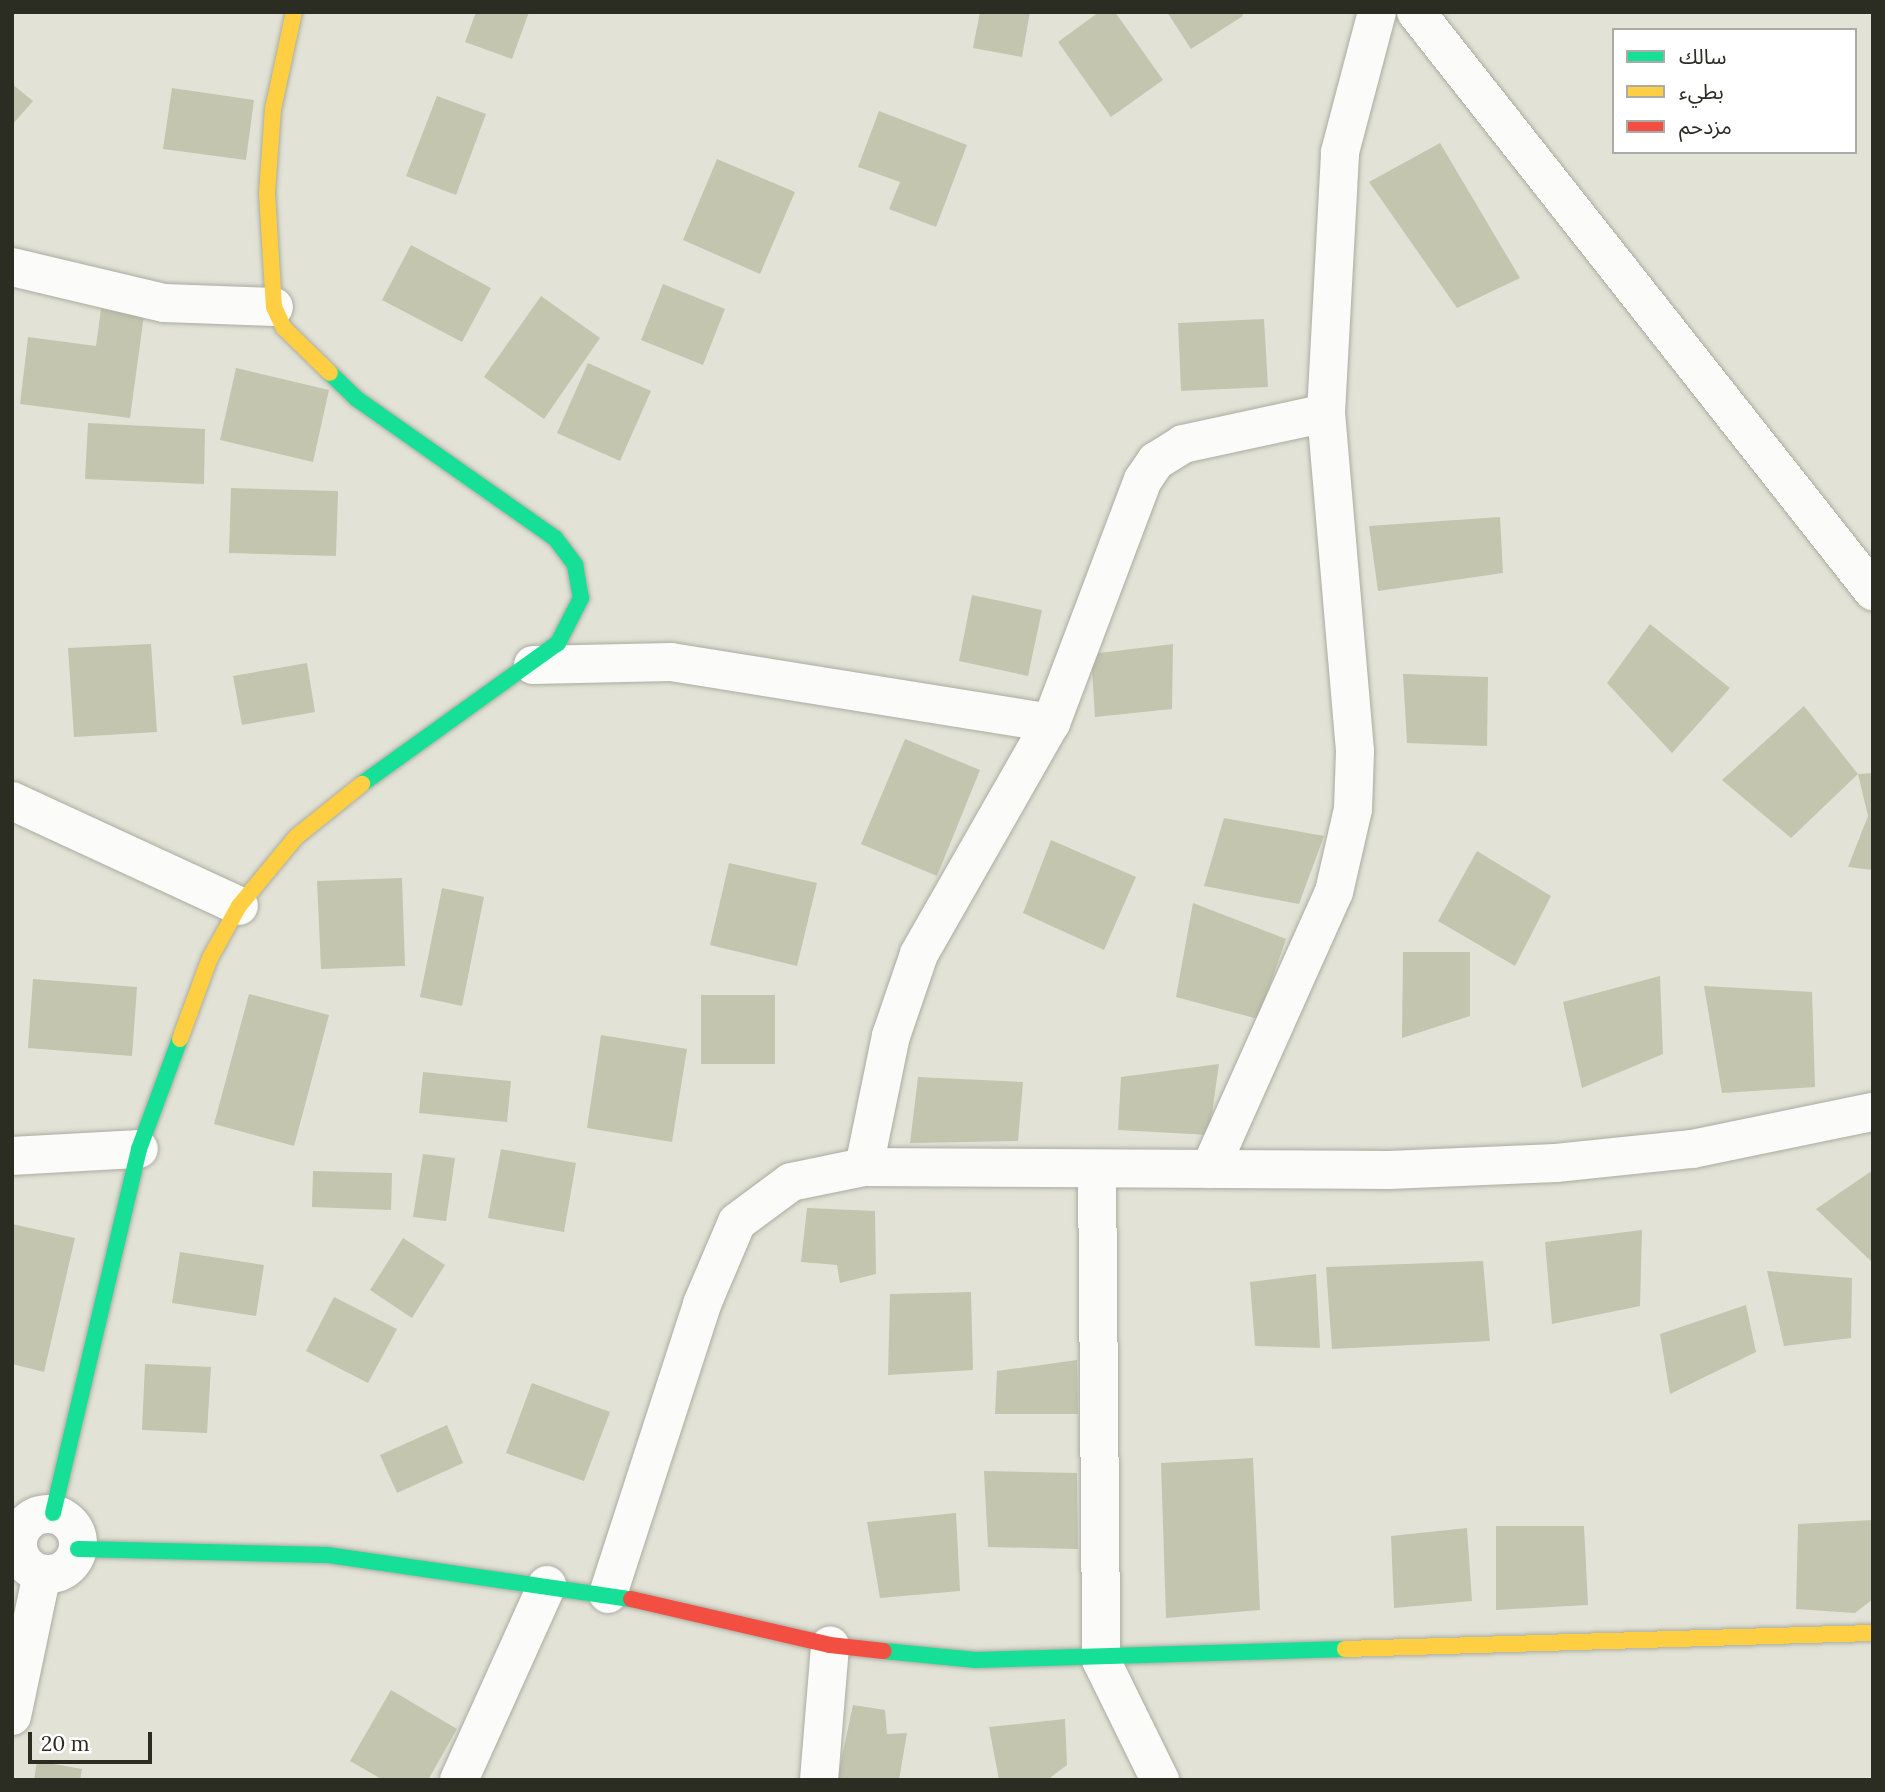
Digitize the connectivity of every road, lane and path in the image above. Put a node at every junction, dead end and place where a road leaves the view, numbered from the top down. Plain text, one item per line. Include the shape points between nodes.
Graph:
1 (294, 12) edge
2 (1377, 12) edge
3 (1416, 12) edge
4 (12, 267) edge
5 (274, 307) junction
6 (1326, 413) junction
7 (1873, 591) edge
8 (533, 666) junction
9 (1051, 723) junction
10 (12, 801) edge
11 (239, 906) junction
12 (1873, 1112) edge
13 (139, 1149) junction
14 (12, 1156) edge
15 (864, 1167) junction
16 (1097, 1168) junction
17 (1210, 1169) junction
18 (53, 1513) junction
19 (15, 1538) edge
20 (78, 1549) junction
21 (42, 1574) junction
22 (547, 1585) junction
23 (608, 1594) junction
24 (1873, 1633) edge
25 (830, 1645) junction
26 (1101, 1660) junction
27 (12, 1716) edge
28 (459, 1780) edge
29 (819, 1780) edge
30 (1160, 1780) edge

1 - 5 street via 268,153
2 - 6 street via 1340,152
3 - 7 street
4 - 5 street via 164,303
5 - 8 street via 321,371 555,538 567,553 580,577 581,598 558,643
6 - 9 street via 1183,444 1156,461
6 - 17 street via 1355,751 1353,809 1334,892
8 - 9 street via 671,662
8 - 11 street via 337,801 296,836
9 - 15 street via 919,954 891,1036
10 - 11 street
11 - 13 street via 211,958
12 - 17 street via 1692,1149 1556,1163
13 - 14 street
13 - 18 street
15 - 16 street
15 - 23 street via 791,1182 737,1222 702,1304
16 - 17 street
16 - 26 street
18 - 19 street via 30,1518
18 - 20 street via 72,1526
19 - 21 street via 23,1561
20 - 21 street via 61,1571
20 - 22 street via 328,1555
21 - 27 street
22 - 23 street
22 - 28 street
23 - 25 street
24 - 26 street
25 - 26 street via 976,1660
25 - 29 street
26 - 30 street

